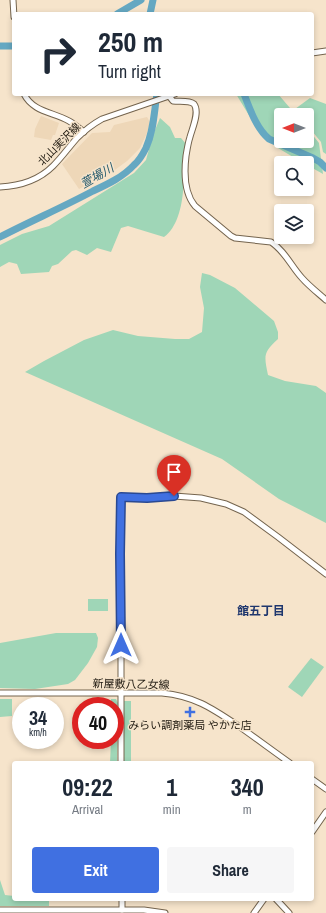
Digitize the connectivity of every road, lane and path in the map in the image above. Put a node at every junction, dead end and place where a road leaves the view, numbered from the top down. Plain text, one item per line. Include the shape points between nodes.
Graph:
1 (13, 0) edge
2 (14, 12) edge
3 (326, 51) edge
4 (314, 53) edge
5 (25, 96) edge
6 (170, 96) edge
7 (84, 132) junction
8 (0, 187) edge
9 (326, 300) edge
10 (326, 574) edge
11 (0, 693) edge
12 (121, 693) junction
13 (121, 761) edge
14 (287, 761) edge
15 (314, 780) edge
16 (326, 789) edge
17 (326, 812) edge
18 (314, 829) edge
19 (122, 901) edge
20 (263, 901) edge
21 (278, 901) edge
22 (0, 910) edge
23 (122, 910) junction
24 (165, 913) edge
25 (254, 913) edge
26 (289, 913) edge

1 - 2 street
3 - 4 street
5 - 7 street via 41,110 69,121
6 - 7 street, 北山実沢線 via 102,119
6 - 9 street via 173,101 192,103 196,111 185,169 190,201 231,236 271,242 278,247 302,278
7 - 8 street, 北山実沢線 via 53,166 41,175 21,184
10 - 12 street via 244,512 226,504 201,498 174,496 121,497
11 - 12 street, 新屋敷八乙女線
12 - 13 street
12 - 14 street, 新屋敷八乙女線 via 172,694 189,698 216,711
15 - 16 street
17 - 18 street
19 - 23 street
20 - 25 street
21 - 26 street
22 - 23 street
23 - 24 street

